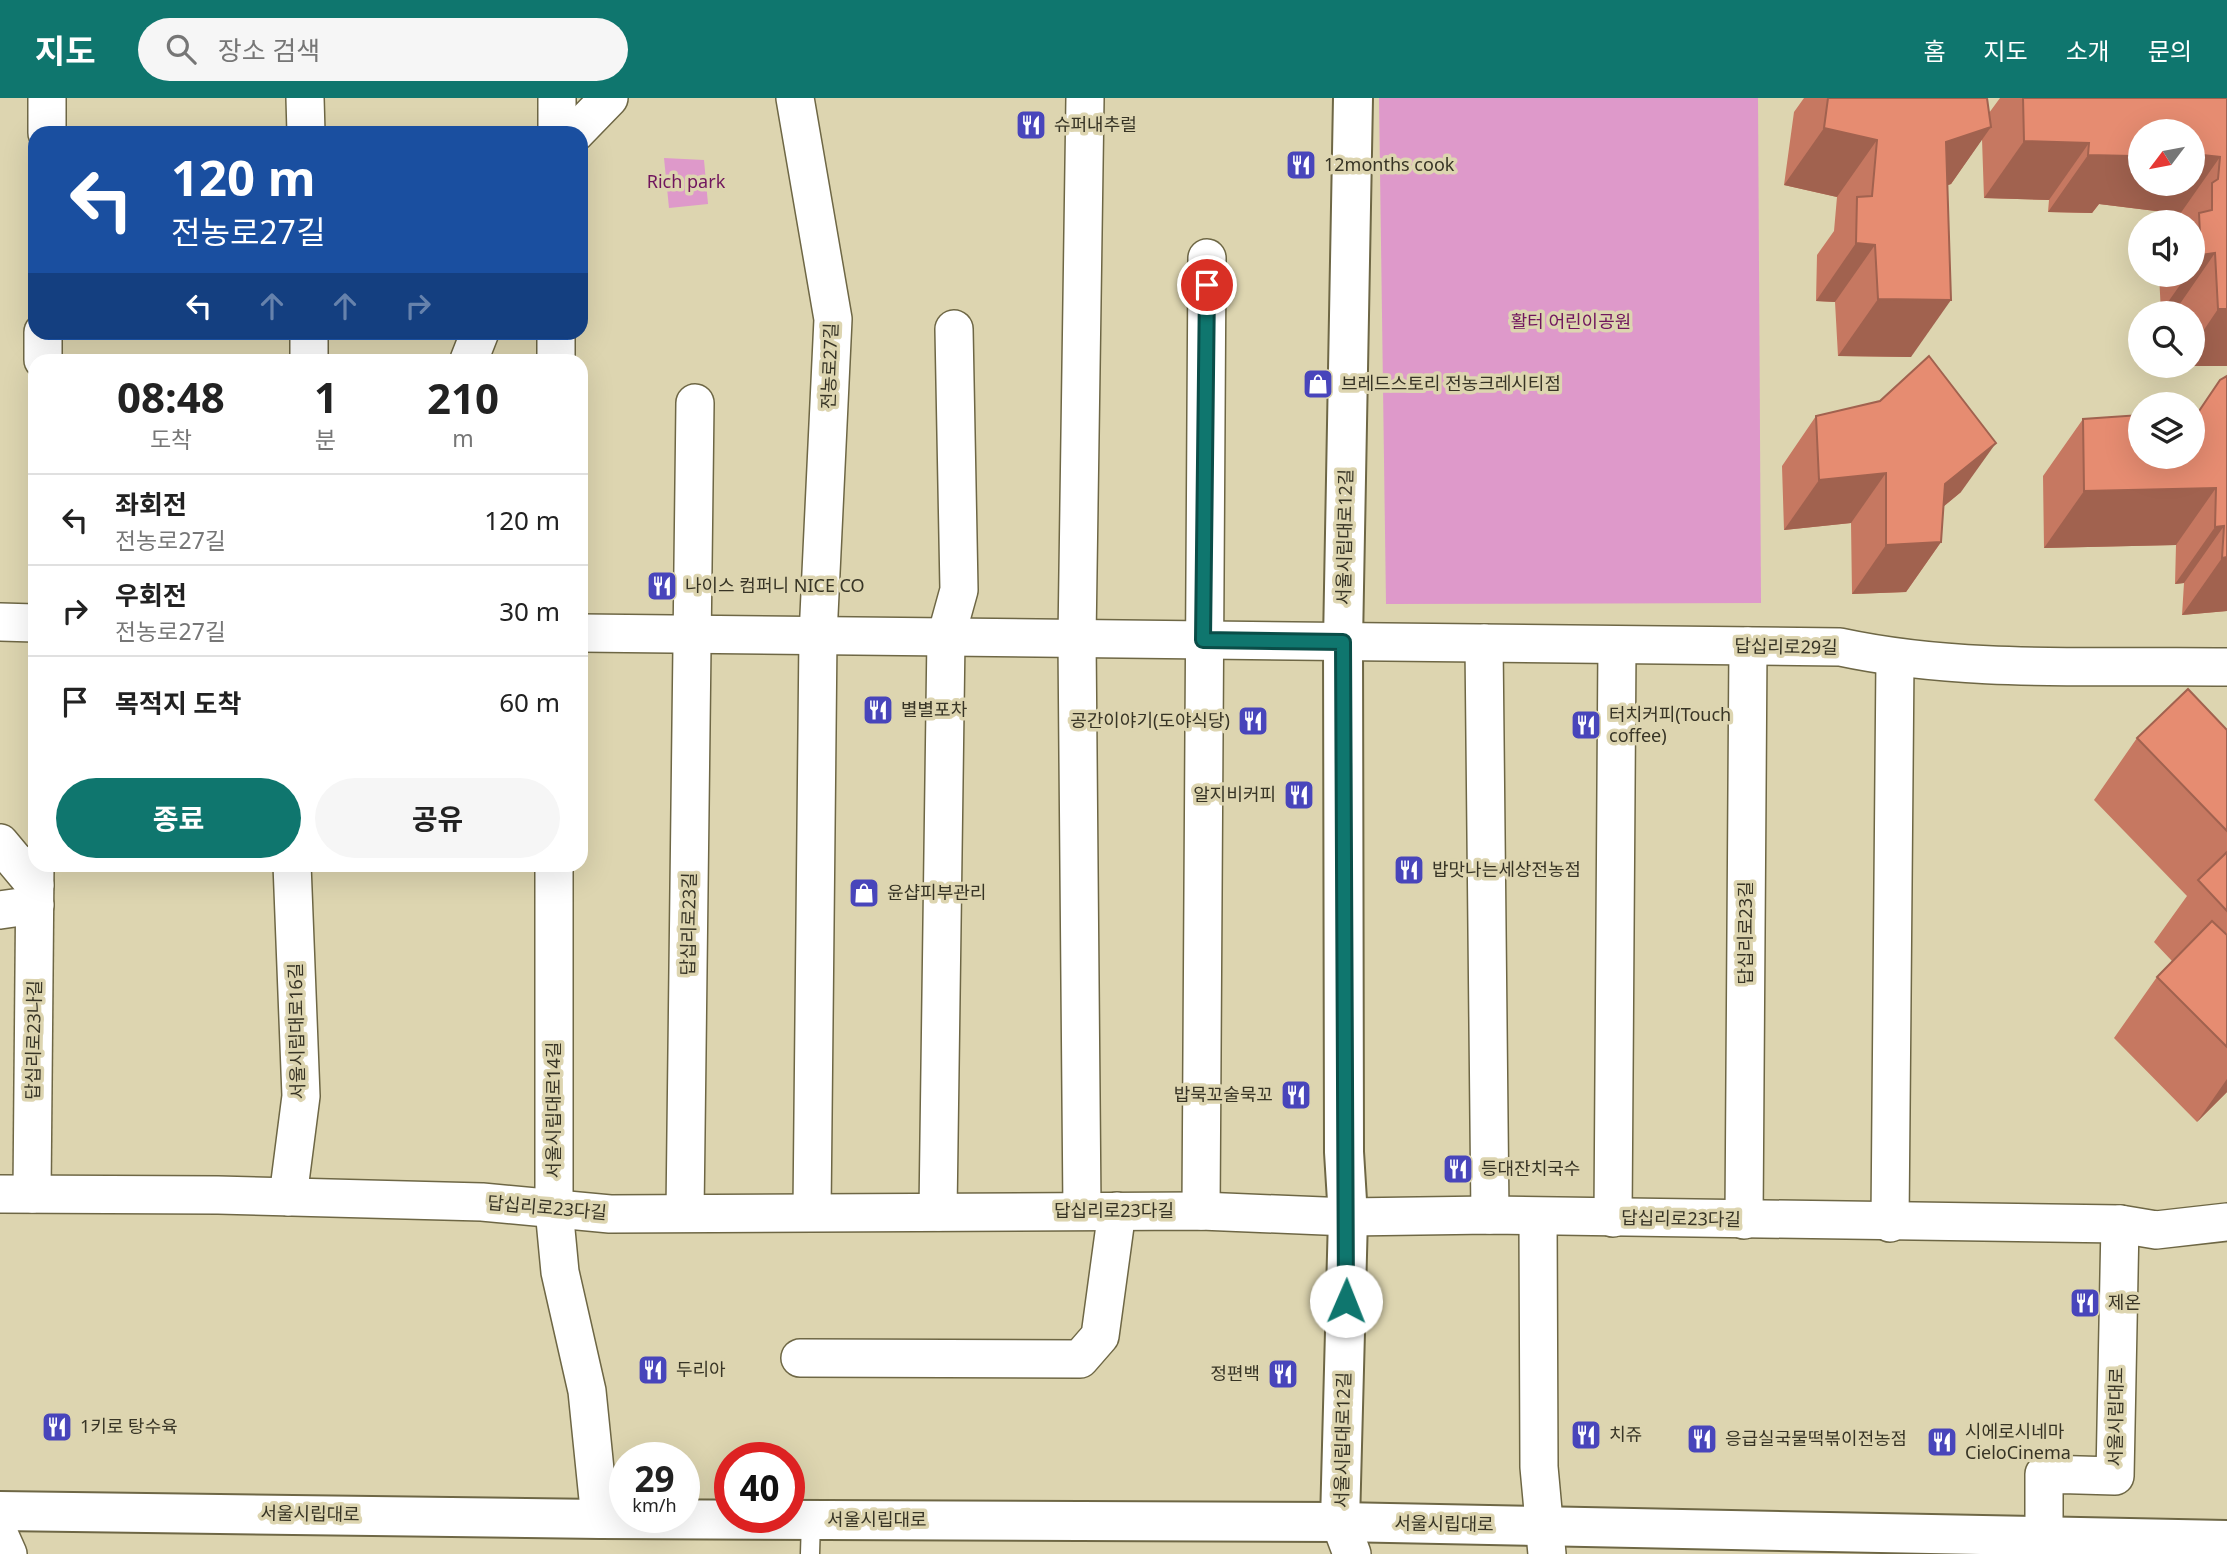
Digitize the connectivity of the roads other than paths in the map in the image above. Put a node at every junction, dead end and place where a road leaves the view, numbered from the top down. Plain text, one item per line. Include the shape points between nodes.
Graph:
1 (47, 98) edge
2 (306, 98) edge
3 (557, 98) edge
4 (609, 98) edge
5 (795, 98) edge
6 (1085, 98) edge
7 (1353, 98) edge
8 (47, 126) edge
9 (306, 126) edge
10 (557, 126) edge
11 (582, 126) edge
12 (1207, 258) dead end
13 (954, 329) dead end
14 (695, 403) dead end
15 (0, 622) edge
16 (28, 623) edge
17 (588, 633) edge
18 (693, 635) junction
19 (818, 636) junction
20 (946, 637) junction
21 (1077, 639) junction
22 (1203, 640) junction
23 (1343, 642) junction
24 (1484, 643) junction
25 (1617, 645) junction
26 (1748, 646) junction
27 (1895, 659) junction
28 (2227, 667) edge
29 (0, 843) edge
30 (292, 872) edge
31 (554, 872) edge
32 (26, 891) edge
33 (16, 1194) edge
34 (288, 1197) junction
35 (554, 1209) junction
36 (1099, 1211) junction
37 (1202, 1211) junction
38 (812, 1212) junction
39 (938, 1212) junction
40 (685, 1213) junction
41 (1490, 1215) junction
42 (1348, 1217) junction
43 (1538, 1217) junction
44 (1613, 1218) junction
45 (1744, 1220) junction
46 (2227, 1222) edge
47 (1890, 1223) junction
48 (2120, 1224) junction
49 (800, 1358) dead end
50 (0, 1511) edge
51 (600, 1519) junction
52 (0, 1536) edge
53 (2044, 1536) junction
54 (811, 1537) edge
55 (1346, 1538) edge
56 (2227, 1539) edge
57 (1545, 1540) edge
58 (8, 1554) edge

1 - 8 street
2 - 9 street
3 - 10 street
4 - 11 street
5 - 19 street, 전농로27길 via 833,319
6 - 21 street
7 - 23 main road, 서울시립대로12길
12 - 22 street
13 - 20 street via 959,590
14 - 18 street
15 - 16 street
17 - 18 street
18 - 19 street
18 - 40 street, 답십리로23길
19 - 20 street
19 - 38 street
20 - 21 street
20 - 39 street
21 - 22 street
21 - 36 street
22 - 23 street
22 - 37 street
23 - 24 street, 답십리로29길
23 - 42 main road, 서울시립대로12길
24 - 25 street, 답십리로29길
24 - 41 street
25 - 26 street, 답십리로29길
25 - 44 street
26 - 27 street, 답십리로29길 via 1840,647
26 - 45 street, 답십리로23길
27 - 28 street, 답십리로29길 via 2052,667
27 - 47 street
29 - 32 street, 답십리로23나길
30 - 34 street, 서울시립대로16길 via 301,1096
31 - 35 street, 서울시립대로14길
32 - 33 street, 답십리로23나길
33 - 34 street, 답십리로23다길
34 - 35 street, 답십리로23다길 via 482,1202
35 - 40 street, 답십리로23다길
35 - 51 street, 서울시립대로14길 via 560,1272 587,1391
36 - 37 street, 답십리로23다길
36 - 39 street, 답십리로23다길
36 - 49 street via 1100,1336 1080,1359
37 - 42 street, 답십리로23다길
38 - 39 street, 답십리로23다길
38 - 40 street, 답십리로23다길
41 - 42 street, 답십리로23다길
41 - 43 street, 답십리로23다길
42 - 55 main road, 서울시립대로12길
43 - 44 street, 답십리로23다길
43 - 57 street via 1539,1467
44 - 45 street, 답십리로23다길
45 - 47 street, 답십리로23다길
46 - 48 street, 답십리로23다길 via 2156,1230
47 - 48 street, 답십리로23다길
48 - 53 street, 서울시립대로 via 2115,1475 2044,1474
50 - 51 main road, 서울시립대로
51 - 54 main road, 서울시립대로
52 - 58 street
53 - 56 main road, 서울시립대로
53 - 57 main road, 서울시립대로
54 - 55 main road, 서울시립대로
55 - 57 main road, 서울시립대로

